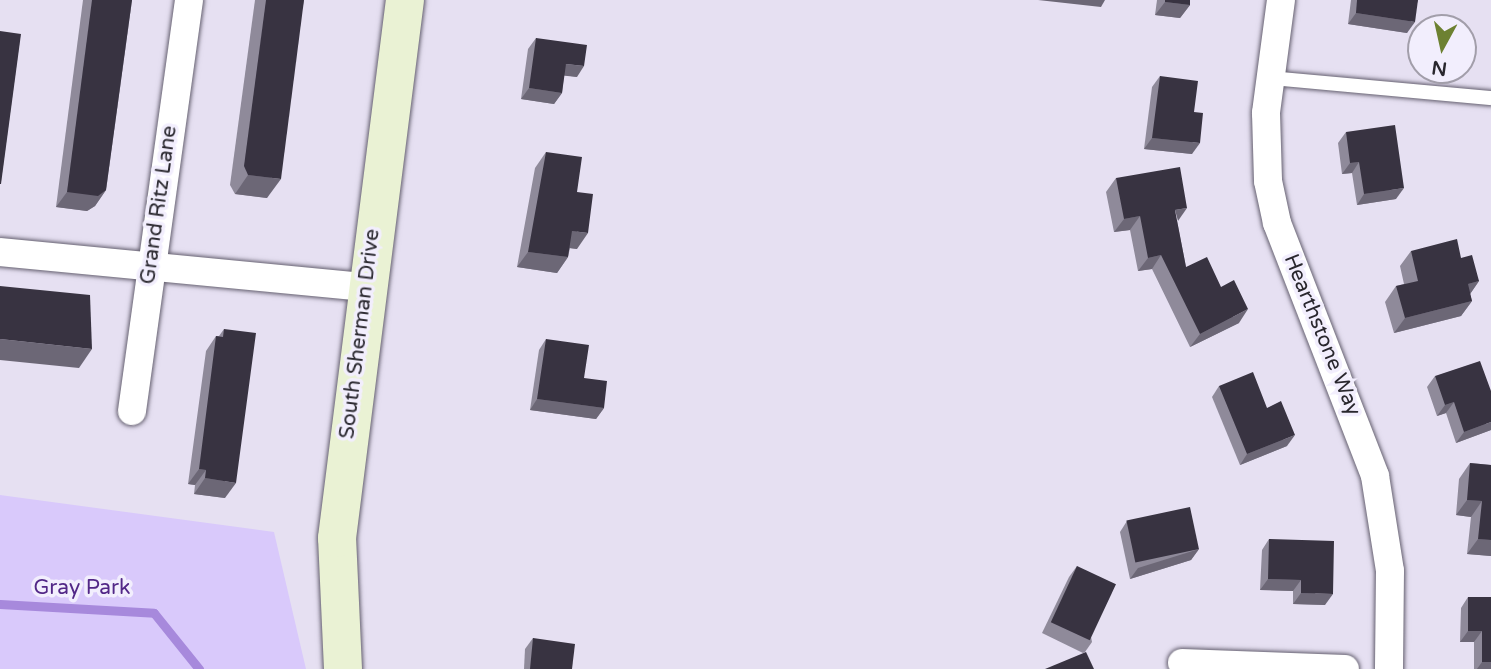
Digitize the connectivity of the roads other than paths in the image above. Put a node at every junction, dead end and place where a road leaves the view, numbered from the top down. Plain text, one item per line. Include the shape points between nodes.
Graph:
1 (189, 0) edge
2 (405, 0) edge
3 (1281, 0) edge
4 (1271, 78) junction
5 (1491, 99) edge
6 (0, 252) edge
7 (149, 269) junction
8 (364, 288) junction
9 (132, 411) dead end
10 (1182, 663) dead end
11 (343, 669) edge
12 (1345, 669) edge
13 (1389, 669) edge

1 - 7 street, Grand Ritz Lane
2 - 8 street, South Sherman Drive
3 - 4 street, Hearthstone Way
4 - 5 lane
4 - 13 street, Hearthstone Way via 1265,140 1273,209 1358,425 1384,518
6 - 7 street
7 - 8 street
7 - 9 street, Grand Ritz Lane
8 - 11 street, South Sherman Drive via 337,538
10 - 12 street

